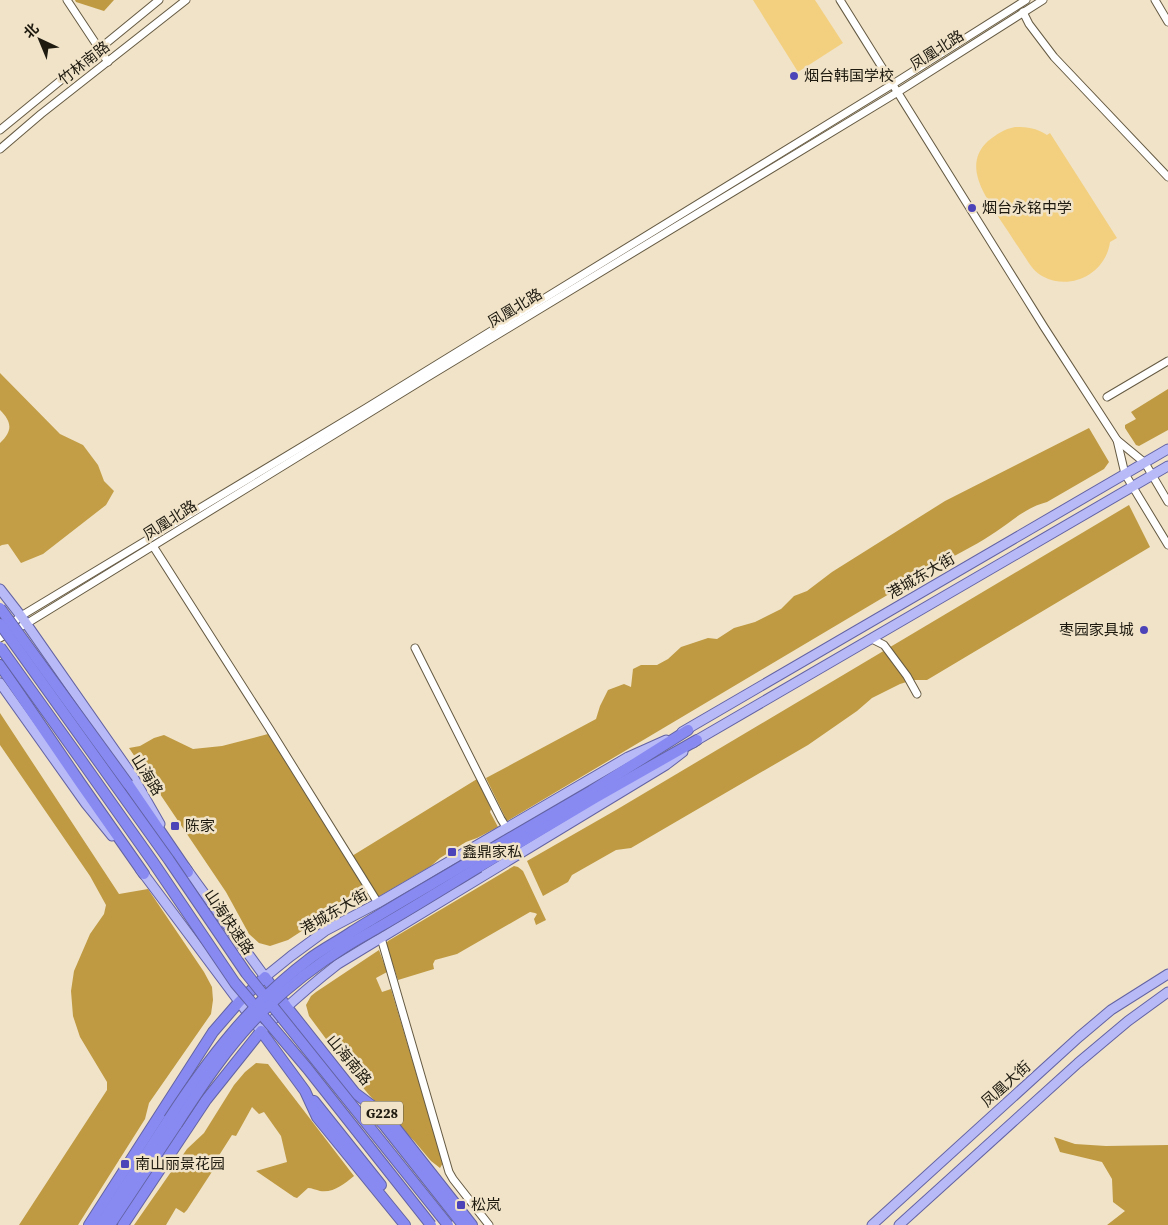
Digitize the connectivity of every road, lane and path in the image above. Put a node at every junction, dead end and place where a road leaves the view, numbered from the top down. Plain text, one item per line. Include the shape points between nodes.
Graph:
1 (67, 0) edge
2 (159, 0) edge
3 (186, 0) edge
4 (840, 0) edge
5 (1026, 0) edge
6 (1043, 0) edge
7 (1155, 0) edge
8 (1022, 12) junction
9 (1168, 22) edge
10 (99, 48) junction
11 (108, 62) junction
12 (893, 84) junction
13 (898, 92) junction
14 (0, 130) edge
15 (0, 149) edge
16 (1168, 177) edge
17 (1168, 360) edge
18 (1107, 398) dead end
19 (1117, 440) junction
20 (1168, 449) edge
21 (1145, 463) junction
22 (1168, 466) edge
23 (1125, 474) junction
24 (1152, 476) junction
25 (1133, 486) junction
26 (1168, 502) edge
27 (1168, 545) edge
28 (153, 546) junction
29 (0, 589) edge
30 (0, 608) edge
31 (24, 620) junction
32 (0, 624) edge
33 (0, 632) edge
34 (0, 638) edge
35 (872, 639) junction
36 (0, 647) edge
37 (414, 648) dead end
38 (0, 665) edge
39 (0, 683) edge
40 (917, 694) dead end
41 (688, 730) junction
42 (697, 740) junction
43 (506, 827) junction
44 (476, 863) junction
45 (188, 872) junction
46 (144, 874) junction
47 (378, 903) junction
48 (381, 938) junction
49 (1168, 974) edge
50 (265, 977) junction
51 (1168, 992) edge
52 (239, 1002) junction
53 (286, 1006) junction
54 (261, 1031) junction
55 (305, 1091) junction
56 (355, 1093) junction
57 (173, 1122) junction
58 (88, 1225) edge
59 (100, 1225) edge
60 (110, 1225) edge
61 (123, 1225) edge
62 (405, 1225) edge
63 (413, 1225) edge
64 (431, 1225) edge
65 (448, 1225) edge
66 (462, 1225) edge
67 (472, 1225) edge
68 (489, 1225) edge
69 (872, 1225) edge
70 (899, 1225) edge

1 - 10 street
2 - 10 street, 竹林南路
3 - 11 street, 竹林南路
4 - 12 street
5 - 12 street, 凤凰北路
6 - 8 street, 凤凰北路
7 - 9 street
8 - 13 street, 凤凰北路
8 - 16 street via 1054,57
10 - 11 street
10 - 14 street, 竹林南路
11 - 15 street, 竹林南路
12 - 13 street
12 - 31 street, 凤凰北路
13 - 19 street
13 - 28 street, 凤凰北路
17 - 18 street
19 - 21 street
19 - 23 street
20 - 21 main road, 港城东大街
21 - 23 main road, 港城东大街
21 - 24 street
22 - 24 main road, 港城东大街
23 - 25 street
23 - 41 main road, 港城东大街
24 - 25 main road, 港城东大街
24 - 26 street
25 - 27 street
25 - 35 main road, 港城东大街
28 - 31 street, 凤凰北路
28 - 47 street
29 - 31 main road, 山海路
30 - 45 highway, bridge
31 - 33 street, 凤凰北路
31 - 34 street, 凤凰北路
31 - 45 main road, 山海路 via 132,775
32 - 65 highway, 山海快速路, bridge via 246,973
35 - 40 street via 884,645
35 - 42 main road, 港城东大街
36 - 64 highway, 山海快速路, bridge via 235,983
37 - 43 street
38 - 46 highway
39 - 46 main road via 86,804
41 - 43 main road, 港城东大街 via 628,757
41 - 44 highway, 港城东大街
42 - 44 highway, 港城东大街
42 - 48 main road, 港城东大街 via 666,765
43 - 47 main road, 港城东大街
44 - 57 highway, 港城东大街, bridge via 365,924 310,958 283,980 212,1057
45 - 50 main road, 山海路
46 - 52 main road
47 - 50 main road, 港城东大街 via 325,931
48 - 53 main road, 港城东大街 via 338,964
48 - 68 street via 449,1172
49 - 69 main road, 凤凰大街 via 1112,1010 1079,1037
50 - 52 highway, 港城东大街
50 - 53 highway, 山海南路 / G228
51 - 70 main road via 1128,1020 1078,1063
52 - 54 main road
52 - 58 highway, 港城东大街 via 213,1032
53 - 54 main road, 港城东大街
53 - 56 highway, 山海南路 / G228
54 - 55 highway
54 - 61 highway, 港城东大街 via 206,1100
55 - 62 highway via 317,1117
55 - 63 highway
56 - 66 highway
56 - 67 highway, 山海南路 / G228 via 387,1117
57 - 59 highway, 港城东大街
57 - 60 highway, 港城东大街

